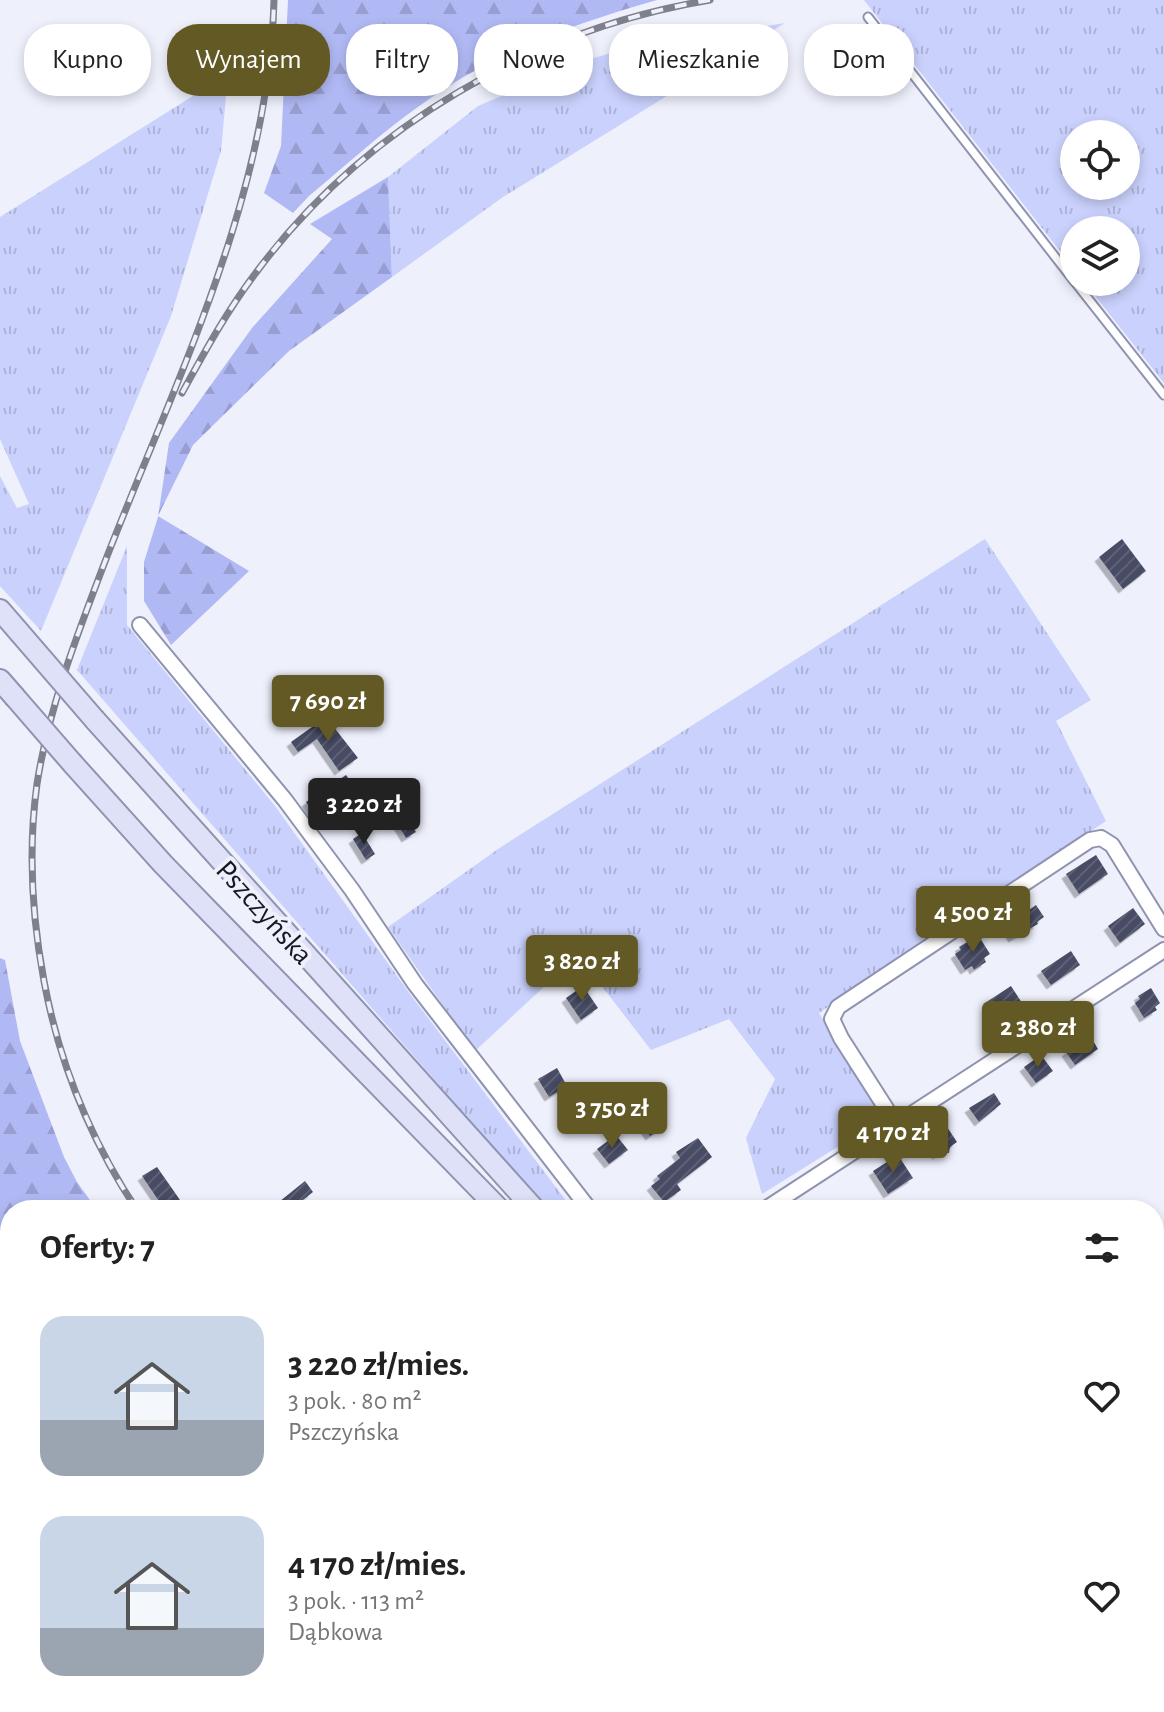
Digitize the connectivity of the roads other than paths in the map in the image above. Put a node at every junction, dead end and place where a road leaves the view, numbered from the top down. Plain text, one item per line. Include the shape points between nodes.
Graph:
1 (868, 17) dead end
2 (1060, 262) edge
3 (1087, 296) edge
4 (1164, 395) edge
5 (0, 610) edge
6 (140, 625) dead end
7 (7, 688) edge
8 (1164, 929) edge
9 (1164, 950) edge
10 (896, 1124) junction
11 (490, 1200) edge
12 (526, 1200) edge
13 (582, 1200) edge
14 (779, 1200) edge

1 - 2 lane
3 - 4 lane
5 - 12 main road, Pszczyńska, bridge
6 - 13 street via 285,800 415,984
7 - 11 main road, Pszczyńska, bridge via 163,864
8 - 10 street via 1112,845 1101,838 1090,840 838,1007 832,1019 841,1038
9 - 10 street
10 - 14 street

